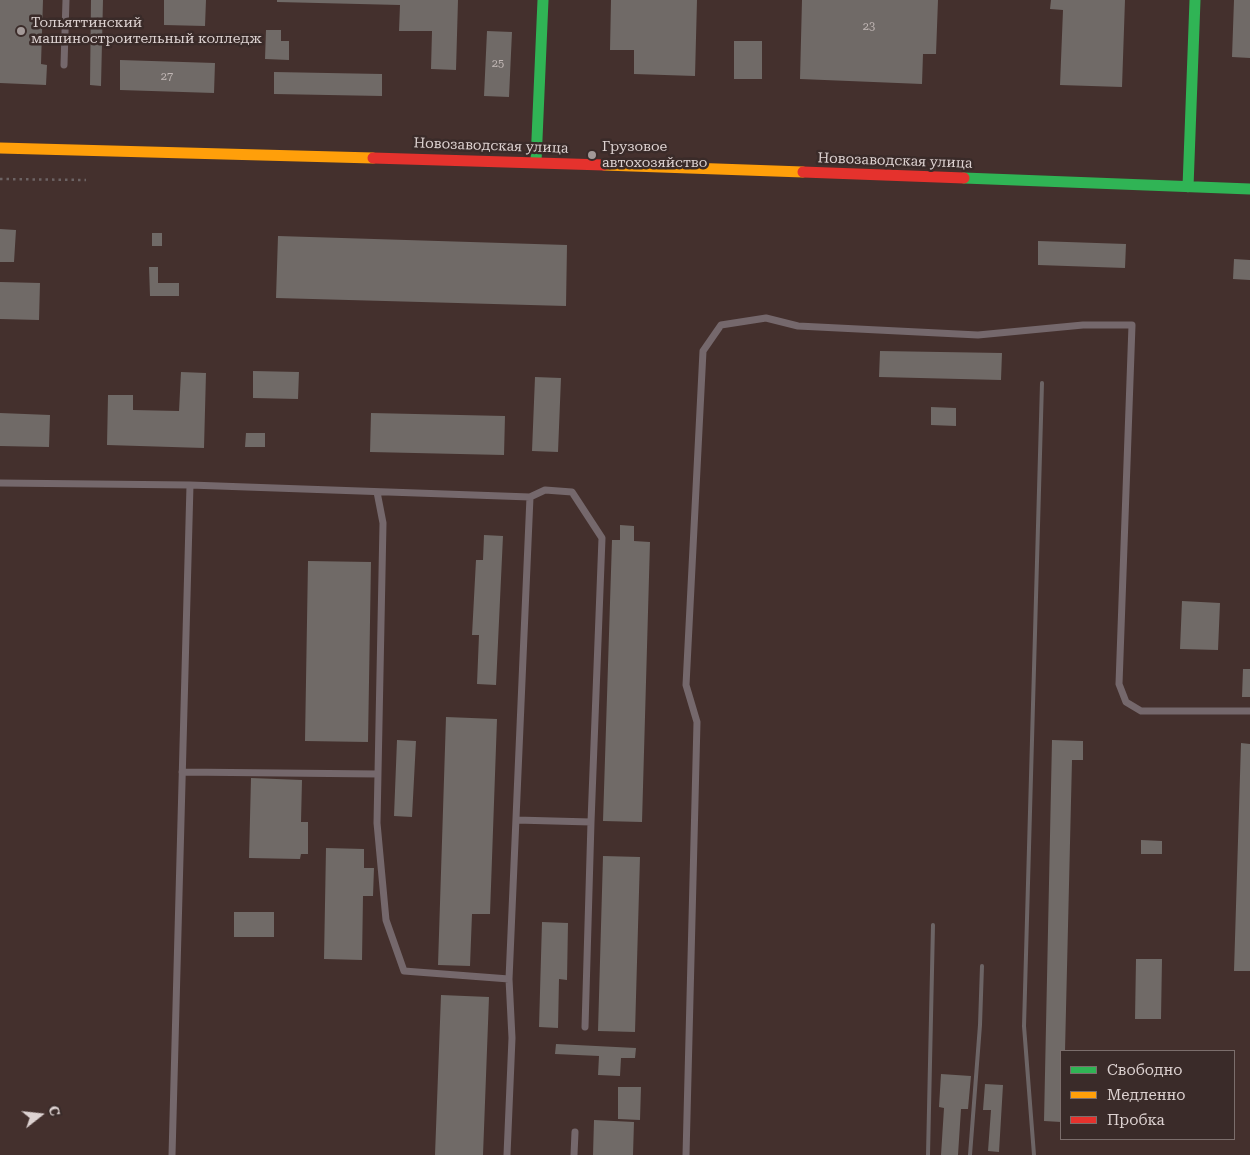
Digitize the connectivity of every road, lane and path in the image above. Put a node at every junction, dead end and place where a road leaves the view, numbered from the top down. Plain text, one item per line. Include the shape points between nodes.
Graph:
1 (66, 0) edge
2 (543, 0) edge
3 (1195, 0) edge
4 (64, 65) dead end
5 (0, 148) edge
6 (536, 162) junction
7 (0, 179) edge
8 (86, 180) dead end
9 (1188, 187) junction
10 (1250, 189) edge
11 (0, 483) edge
12 (190, 485) junction
13 (377, 492) junction
14 (530, 497) junction
15 (1250, 712) edge
16 (182, 772) junction
17 (378, 774) junction
18 (516, 820) junction
19 (591, 822) junction
20 (509, 979) junction
21 (585, 1026) dead end
22 (575, 1132) dead end
23 (172, 1155) edge
24 (507, 1155) edge
25 (574, 1155) edge
26 (686, 1155) edge

1 - 4 lane
2 - 6 main road
3 - 9 main road
5 - 6 main road, Новозаводская улица
6 - 9 main road, Новозаводская улица
7 - 8 path
9 - 10 main road, Новозаводская улица
11 - 12 lane
12 - 13 lane
12 - 16 lane
13 - 14 lane
13 - 17 lane via 383,523
14 - 18 lane
14 - 19 lane via 545,490 572,492 602,538
15 - 26 lane via 1141,711 1126,702 1119,684 1132,325 1083,325 978,335 798,326 766,318 721,325 703,351 686,685 697,722
16 - 17 lane
16 - 23 lane
17 - 20 lane via 377,823 386,920 404,971
18 - 19 lane
18 - 20 lane
19 - 21 lane
20 - 24 lane via 512,1038
22 - 25 lane

